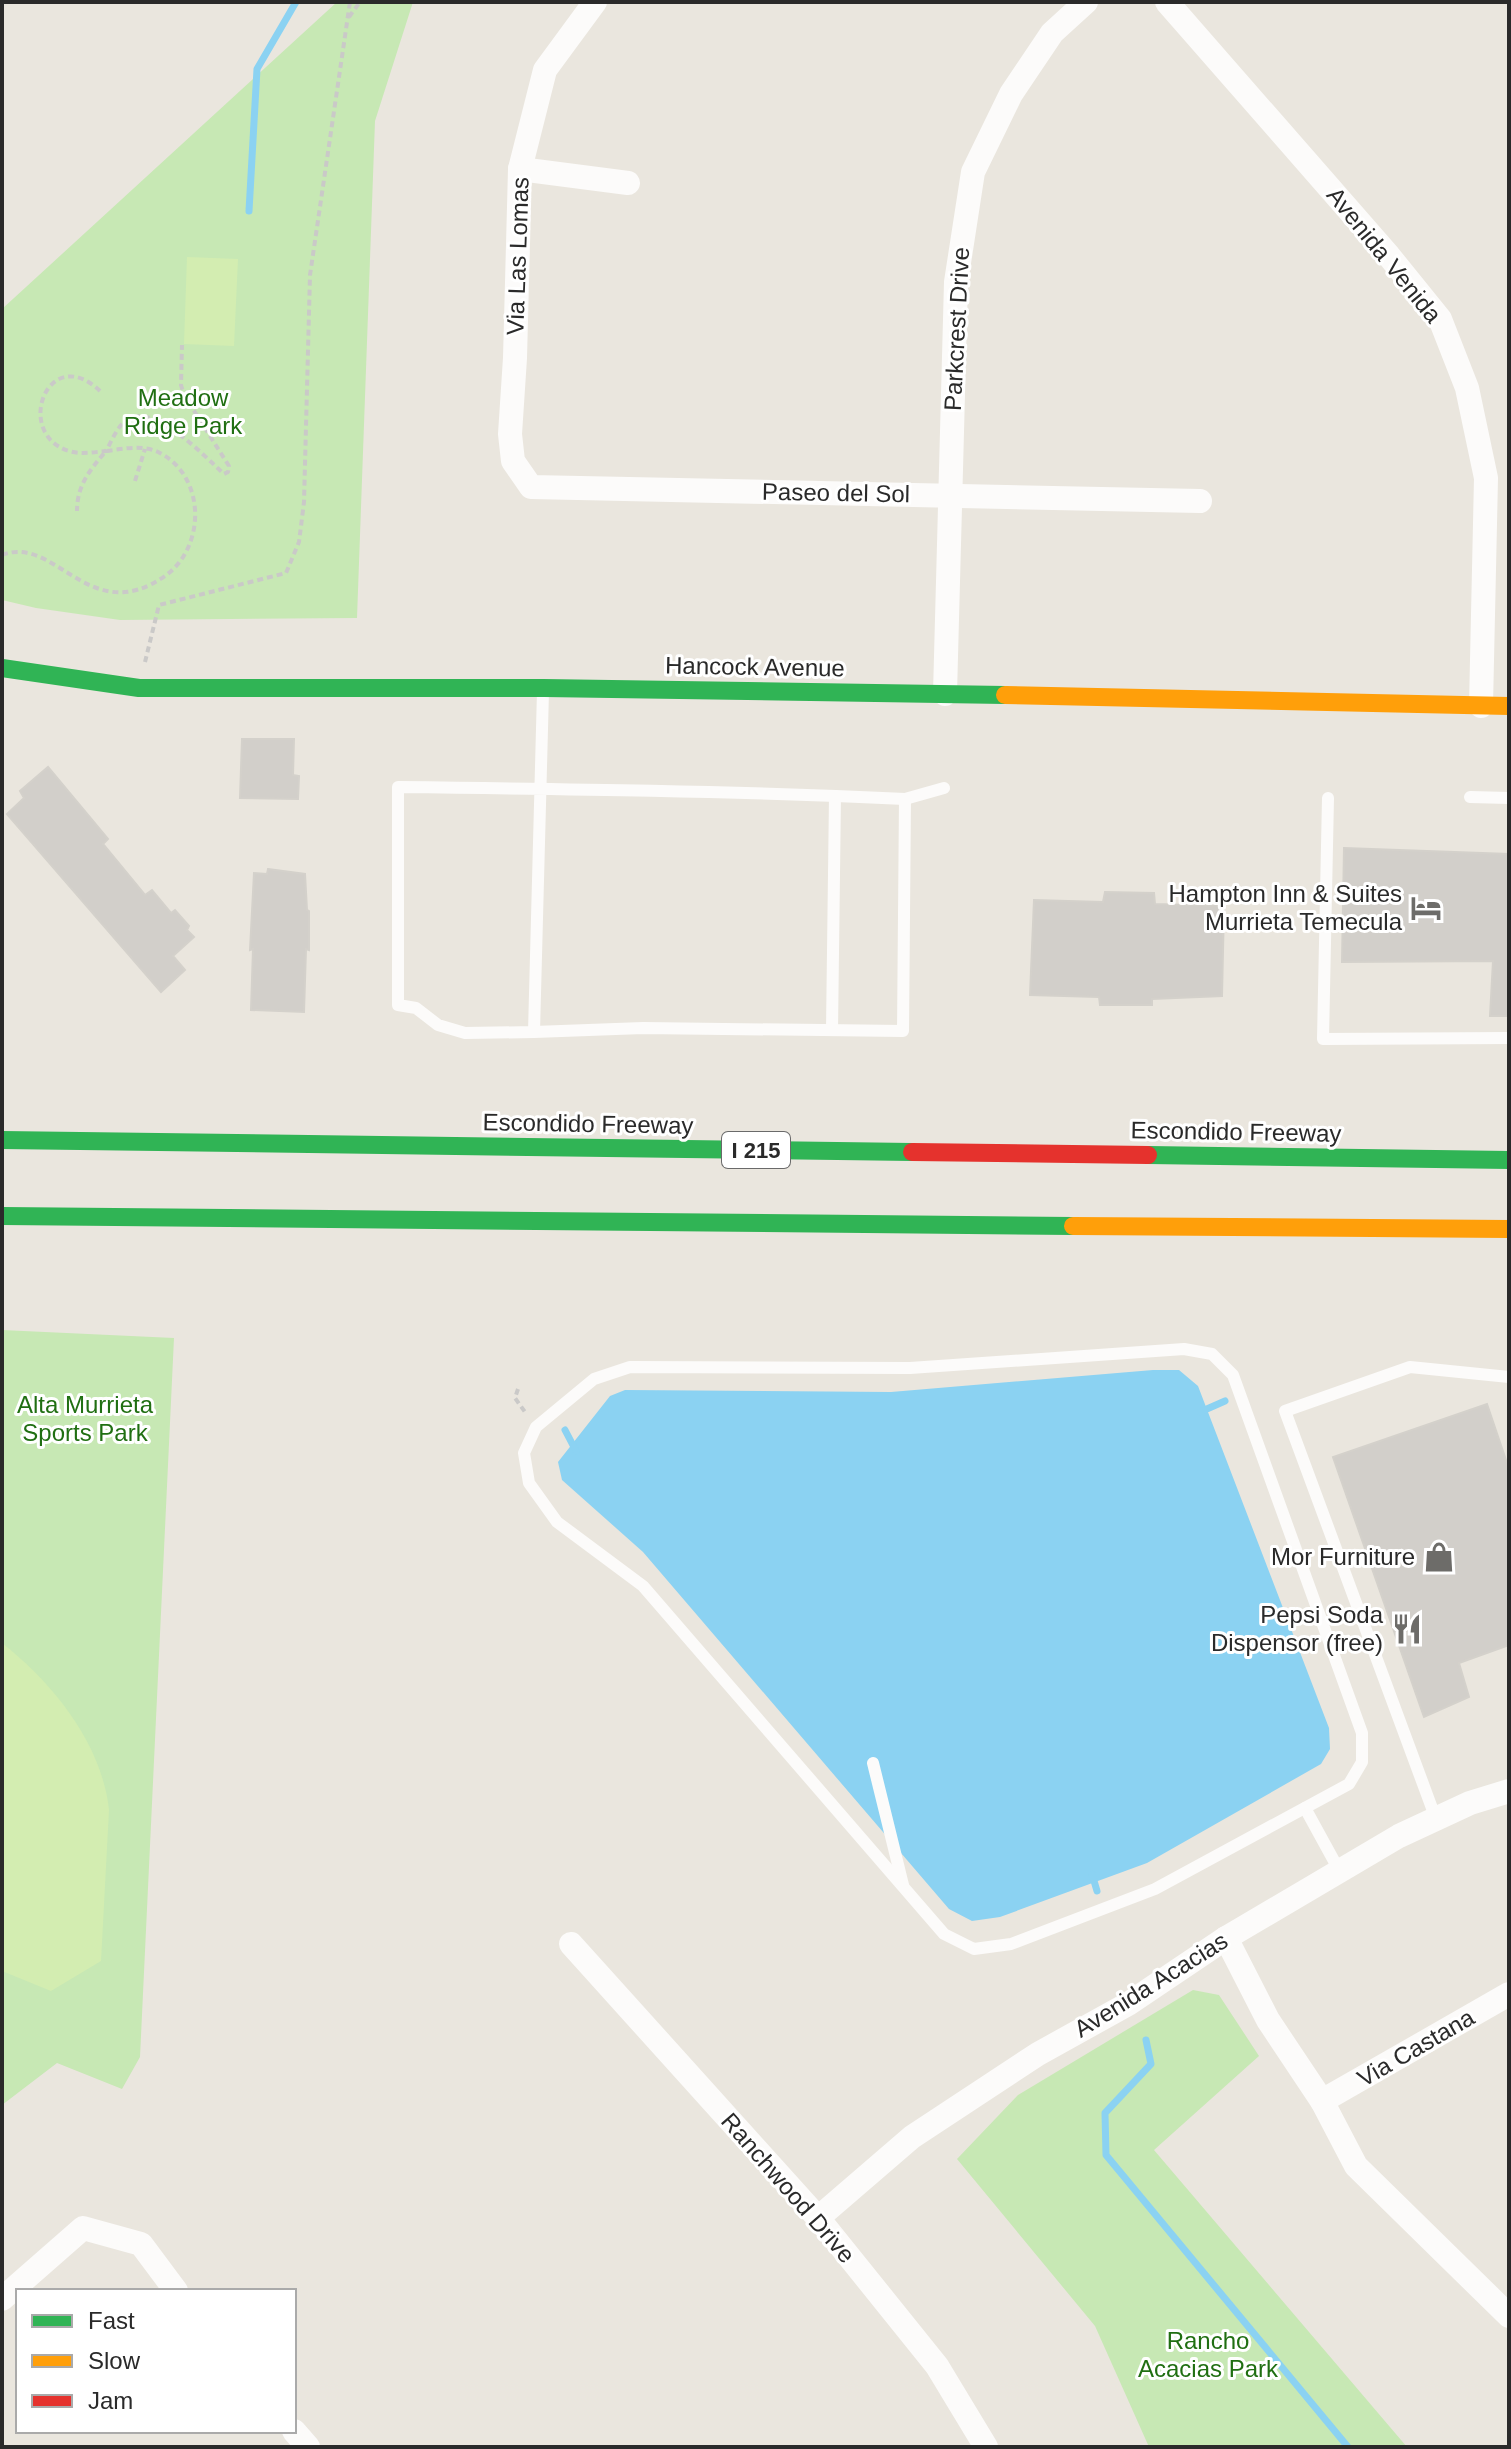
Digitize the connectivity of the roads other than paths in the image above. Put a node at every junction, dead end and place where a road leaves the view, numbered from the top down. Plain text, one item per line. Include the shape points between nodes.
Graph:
1 (595, 2) edge
2 (1086, 2) edge
3 (1167, 2) edge
4 (520, 169) junction
5 (628, 183) dead end
6 (510, 434) joint
7 (950, 496) junction
8 (1200, 501) dead end
9 (2, 668) edge
10 (544, 688) junction
11 (945, 694) junction
12 (1481, 706) junction
13 (1509, 706) edge
14 (541, 788) junction
15 (944, 788) dead end
16 (835, 796) junction
17 (1470, 797) dead end
18 (1328, 798) dead end
19 (1509, 798) edge
20 (905, 799) junction
21 (832, 1030) junction
22 (534, 1032) junction
23 (1509, 1038) edge
24 (2, 1140) edge
25 (1509, 1160) edge
26 (2, 1216) edge
27 (1509, 1229) edge
28 (1509, 1377) edge
29 (873, 1763) dead end
30 (1509, 1791) edge
31 (1305, 1808) junction
32 (1436, 1819) junction
33 (1339, 1870) junction
34 (904, 1888) junction
35 (1226, 1938) junction
36 (571, 1944) dead end
37 (1509, 1994) edge
38 (1322, 2101) junction
39 (818, 2218) junction
40 (175, 2289) edge
41 (2, 2299) edge
42 (1509, 2316) edge
43 (986, 2447) edge

1 - 4 street, Via Las Lomas via 545,70
2 - 7 street, Parkcrest Drive via 1052,33 1011,94 973,172 956,282
3 - 12 street, Avenida Venida via 1440,319 1467,388 1486,478
4 - 5 street
4 - 6 street, Via Las Lomas
6 - 7 street, Paseo del Sol via 513,461 531,487
7 - 8 street, Paseo del Sol
7 - 11 street, Parkcrest Drive
9 - 10 main road, Hancock Avenue via 139,688
10 - 11 main road, Hancock Avenue
10 - 14 lane
11 - 12 main road, Hancock Avenue
12 - 13 main road, Hancock Avenue
14 - 16 lane
14 - 22 lane
14 - 22 lane via 398,787 398,1005 416,1008 438,1025 465,1033
15 - 20 lane
16 - 20 lane
16 - 21 lane
17 - 19 lane
18 - 23 lane via 1323,1039
20 - 21 lane via 903,1031
21 - 22 lane
24 - 25 main road, Escondido Freeway / I 215
26 - 27 main road
28 - 32 lane via 1410,1367 1285,1411
29 - 34 lane
30 - 32 street, Avenida Acacias
31 - 33 lane
31 - 34 lane via 1155,1889 1011,1944 974,1949 944,1934
31 - 34 lane via 1349,1784 1362,1762 1362,1733 1233,1375 1212,1354 1184,1349 910,1368 630,1367 594,1379 536,1427 524,1453 529,1483 557,1522 643,1586
32 - 33 street, Avenida Acacias
33 - 35 street, Avenida Acacias
35 - 38 street via 1268,2020
35 - 39 street, Avenida Acacias via 912,2137
36 - 39 street, Ranchwood Drive
37 - 38 street, Via Castana
38 - 42 street via 1356,2166
39 - 43 street, Ranchwood Drive via 937,2366
40 - 41 street via 141,2244 83,2228

